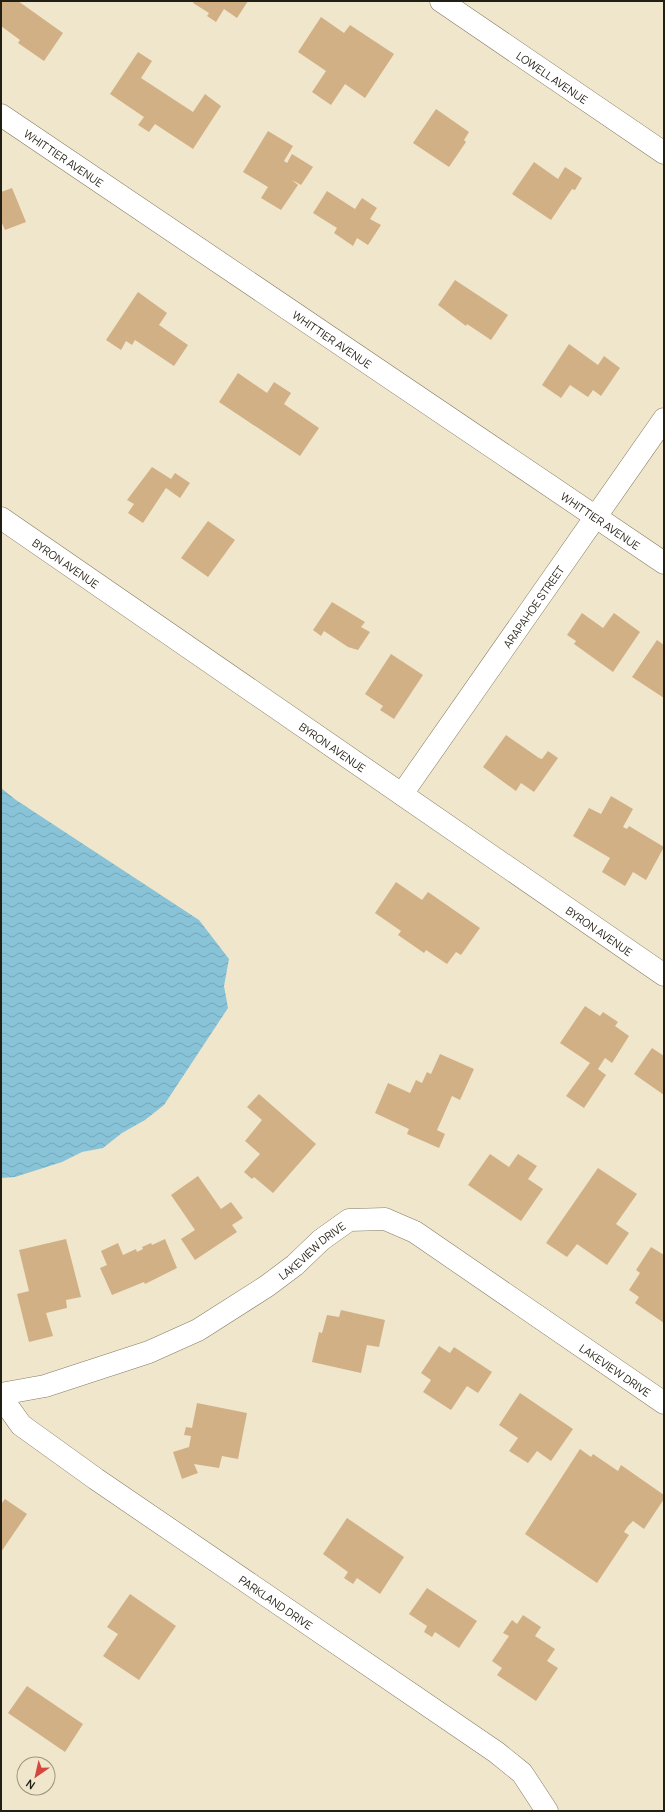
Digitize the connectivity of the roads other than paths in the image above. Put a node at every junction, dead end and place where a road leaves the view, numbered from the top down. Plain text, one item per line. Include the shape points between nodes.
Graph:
1 (441, 1) edge
2 (1, 115) edge
3 (664, 153) edge
4 (664, 419) edge
5 (594, 517) junction
6 (1, 518) edge
7 (664, 563) edge
8 (402, 794) junction
9 (664, 975) edge
10 (1, 1394) edge
11 (1, 1397) edge
12 (664, 1403) edge
13 (548, 1811) edge

1 - 3 street, LOWELL AVENUE
2 - 5 street, WHITTIER AVENUE
4 - 5 street, ARAPAHOE STREET
5 - 7 street, WHITTIER AVENUE
5 - 8 street, ARAPAHOE STREET
6 - 8 street, BYRON AVENUE
8 - 9 street, BYRON AVENUE
10 - 12 street, LAKEVIEW DRIVE via 44,1386 149,1352 198,1330 267,1286 349,1220 385,1219 415,1232
11 - 13 street, PARKLAND DRIVE via 21,1425 496,1752 522,1773

